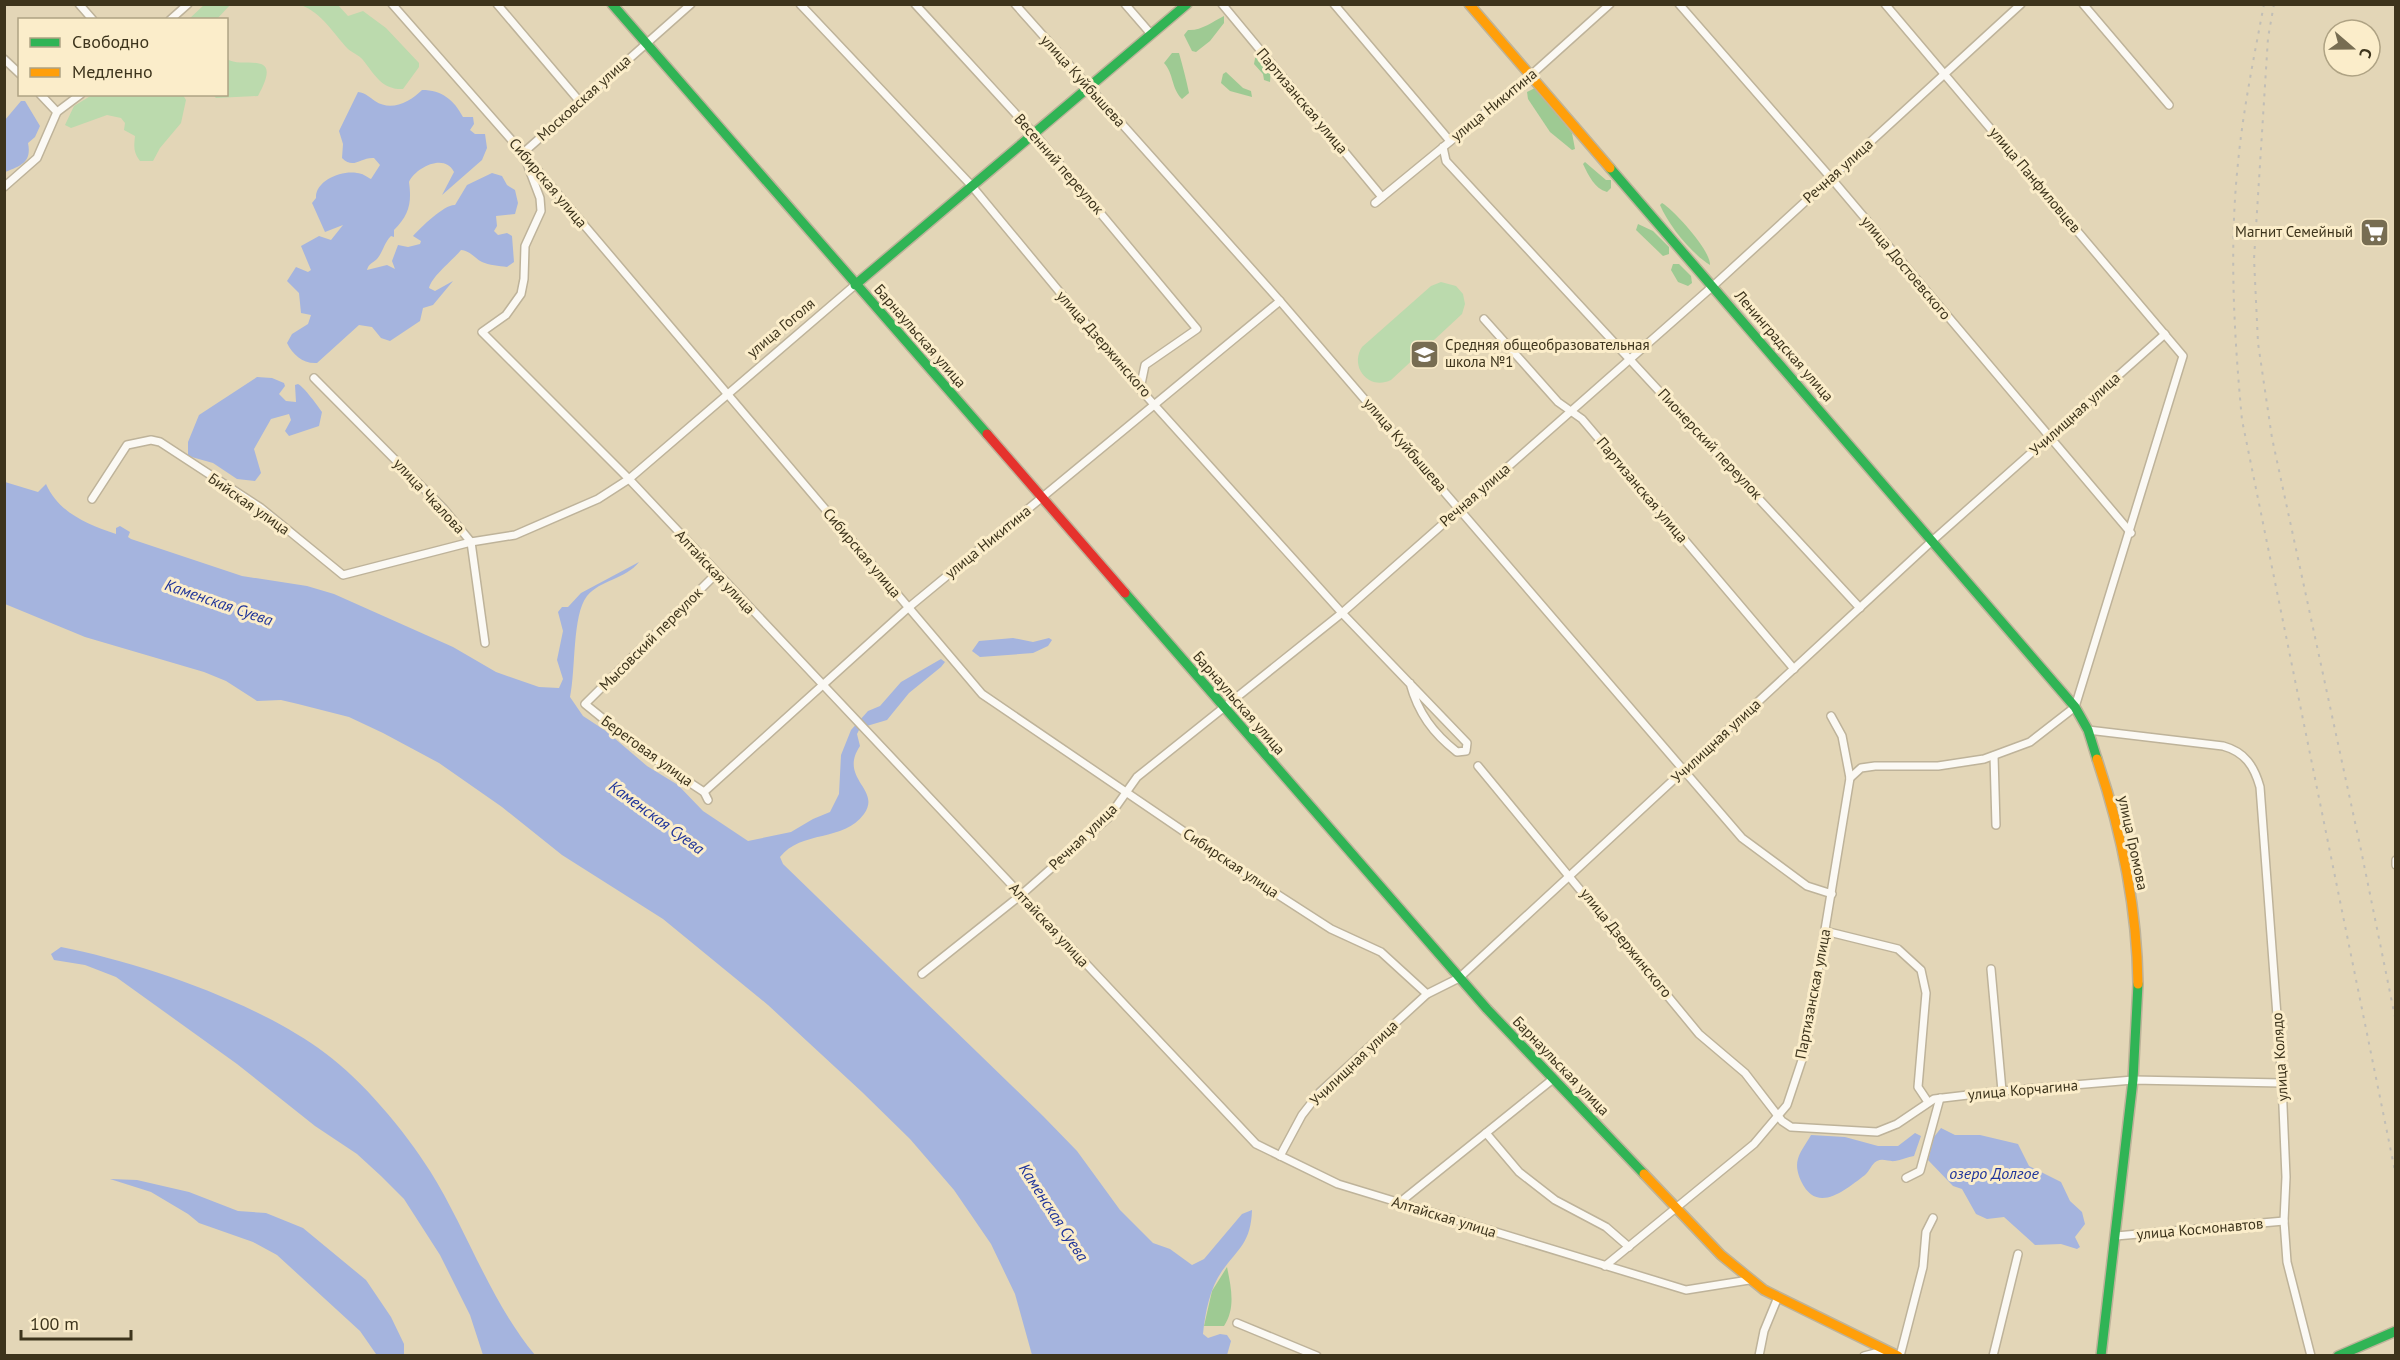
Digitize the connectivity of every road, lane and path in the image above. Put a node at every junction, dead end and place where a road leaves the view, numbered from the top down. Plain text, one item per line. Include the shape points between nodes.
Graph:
1 (79, 4) edge
2 (392, 4) edge
3 (497, 4) edge
4 (612, 4) edge
5 (691, 4) edge
6 (800, 4) edge
7 (915, 4) edge
8 (1015, 4) edge
9 (1125, 4) edge
10 (1187, 4) edge
11 (1222, 4) edge
12 (1334, 4) edge
13 (1469, 4) edge
14 (1610, 4) edge
15 (1679, 4) edge
16 (1885, 4) edge
17 (2021, 4) edge
18 (2082, 4) edge
19 (186, 5) edge
20 (91, 18) edge
21 (172, 18) edge
22 (1151, 34) junction
23 (646, 43) junction
24 (4, 59) edge
25 (18, 72) edge
26 (1945, 74) junction
27 (1531, 75) junction
28 (1088, 86) junction
29 (42, 96) edge
30 (78, 96) edge
31 (581, 103) junction
32 (2169, 105) dead end
33 (57, 112) junction
34 (1033, 133) junction
35 (1450, 141) junction
36 (1443, 147) junction
37 (523, 153) junction
38 (1831, 178) junction
39 (971, 186) junction
40 (4, 187) edge
41 (1382, 196) junction
42 (1375, 203) dead end
43 (855, 285) junction
44 (1713, 286) junction
45 (1280, 301) junction
46 (1484, 319) dead end
47 (482, 332) joint
48 (2165, 334) junction
49 (1631, 358) junction
50 (314, 378) dead end
51 (1140, 389) junction
52 (727, 394) junction
53 (1155, 403) junction
54 (1569, 412) junction
55 (2048, 438) junction
56 (629, 479) junction
57 (92, 499) dead end
58 (1041, 499) junction
59 (1460, 508) junction
60 (2131, 533) junction
61 (1932, 541) junction
62 (471, 542) junction
63 (716, 574) junction
64 (343, 575) joint
65 (908, 608) junction
66 (1860, 608) junction
67 (1342, 613) junction
68 (485, 644) dead end
69 (1794, 669) junction
70 (1410, 683) junction
71 (822, 686) junction
72 (585, 704) joint
73 (1222, 706) junction
74 (2076, 707) junction
75 (1831, 716) dead end
76 (2088, 730) junction
77 (1994, 756) junction
78 (1478, 766) dead end
79 (1683, 771) junction
80 (1850, 778) junction
81 (704, 792) junction
82 (1128, 792) junction
83 (708, 800) dead end
84 (1996, 825) dead end
85 (1570, 876) junction
86 (1832, 894) junction
87 (1021, 895) junction
88 (1825, 931) junction
89 (1991, 969) dead end
90 (922, 974) dead end
91 (1460, 978) junction
92 (1427, 994) junction
93 (1553, 1079) junction
94 (2133, 1080) junction
95 (2282, 1083) junction
96 (2002, 1091) junction
97 (1940, 1098) junction
98 (1928, 1102) junction
99 (1779, 1115) junction
100 (1486, 1133) junction
101 (1280, 1156) junction
102 (1906, 1178) dead end
103 (1399, 1203) junction
104 (1675, 1207) junction
105 (1933, 1218) dead end
106 (2284, 1221) junction
107 (2115, 1236) junction
108 (1629, 1247) junction
109 (2018, 1254) dead end
110 (1605, 1266) junction
111 (1749, 1280) junction
112 (1778, 1298) junction
113 (1237, 1323) dead end
114 (2396, 1331) edge
115 (1887, 1350) junction
116 (1317, 1356) edge
117 (1759, 1356) edge
118 (1864, 1356) edge
119 (1899, 1356) edge
120 (1994, 1356) edge
121 (2101, 1356) edge
122 (2311, 1356) edge
123 (2338, 1356) edge

1 - 20 street
2 - 37 street, Сибирская улица
3 - 31 street
4 - 23 street, Барнаульская улица
5 - 23 street, Московская улица
6 - 39 street, улица Дзержинского
7 - 34 street, Весенний переулок
8 - 28 street, улица Куйбышева
9 - 22 street
10 - 22 street, улица Гоголя
11 - 41 street, Партизанская улица
12 - 35 street
13 - 27 street, Ленинградская улица
14 - 27 street, улица Никитина
15 - 38 street, улица Достоевского
16 - 26 street, улица Панфиловцев
17 - 26 street, Речная улица
18 - 32 street
19 - 21 street
22 - 28 street, улица Гоголя
23 - 31 street, Московская улица
23 - 43 street, Барнаульская улица
24 - 25 street
26 - 38 street, Речная улица
26 - 48 street, улица Панфиловцев
27 - 35 street, улица Никитина
27 - 44 street, Ленинградская улица
28 - 34 street, улица Гоголя
28 - 45 street, улица Куйбышева
29 - 33 street
30 - 33 street
31 - 37 street, Московская улица
33 - 40 street via 37,158
34 - 39 street, улица Гоголя
34 - 51 street, Весенний переулок via 1197,329 1145,364
35 - 36 street, улица Никитина
36 - 41 street, улица Никитина
36 - 49 street, Пионерский переулок via 1446,161
37 - 47 street, Московская улица via 541,211 525,246 520,294 506,315
37 - 52 street, Сибирская улица
38 - 44 street, Речная улица
38 - 55 street, улица Достоевского
39 - 43 street, улица Гоголя
39 - 51 street, улица Дзержинского
41 - 42 street, улица Никитина
43 - 52 street, улица Гоголя
43 - 58 street, Барнаульская улица
44 - 49 street, Речная улица
44 - 61 street, Ленинградская улица
45 - 53 street, улица Никитина
45 - 59 street, улица Куйбышева
46 - 54 street, Партизанская улица
47 - 56 street, Алтайская улица
48 - 55 street, Училищная улица
48 - 60 street, улица Панфиловцев via 2183,356
49 - 54 street, Речная улица
49 - 66 street, Пионерский переулок
50 - 62 street, улица Чкалова via 443,508
51 - 53 street, улица Дзержинского
52 - 56 street, улица Гоголя
52 - 65 street, Сибирская улица
53 - 58 street, улица Никитина
53 - 67 street, улица Дзержинского
54 - 59 street, Речная улица
54 - 69 street, Партизанская улица via 1582,419
55 - 60 street, улица Достоевского
55 - 61 street, Училищная улица
56 - 62 street, улица Гоголя via 598,499 515,535
56 - 63 street, Алтайская улица
57 - 64 street, Бийская улица via 127,445 160,442 261,508
58 - 65 street, улица Никитина
58 - 73 street, Барнаульская улица
59 - 67 street, Речная улица
59 - 79 street, улица Куйбышева
60 - 74 street
61 - 66 street, Училищная улица
61 - 74 street, Ленинградская улица
62 - 64 street, улица Гоголя
62 - 68 street, улица Чкалова
63 - 71 street, Алтайская улица
63 - 72 street, Мысовский переулок
65 - 71 street, улица Никитина
65 - 82 street, Сибирская улица via 982,694
66 - 69 street, Училищная улица
67 - 70 street, улица Дзержинского
67 - 73 street, Речная улица
69 - 79 street, Училищная улица
70 - 70 street, улица Дзержинского via 1467,743 1466,751 1457,752 1449,746 1417,710
71 - 81 street, улица Никитина
71 - 87 street, Алтайская улица
72 - 81 street, Береговая улица via 648,755
73 - 82 street, Речная улица via 1137,777
73 - 91 street, Барнаульская улица
74 - 76 street, улица Громова
74 - 77 street via 2030,742
75 - 80 street, Партизанская улица via 1842,736
76 - 94 street, улица Громова via 2123,860 2136,943 2138,1013
76 - 95 street, улица Колядо via 2223,746 2247,759 2260,787
77 - 80 street via 1938,766 1861,768
77 - 84 street
78 - 85 street, улица Дзержинского
79 - 85 street, Училищная улица
79 - 86 street, улица Куйбышева via 1742,838 1807,886
80 - 86 street, Партизанская улица
81 - 83 street, Береговая улица
82 - 87 street, Речная улица via 1108,818
82 - 92 street, Сибирская улица via 1330,929 1381,952
85 - 91 street, Училищная улица
85 - 99 street, улица Дзержинского via 1700,1034 1745,1072
86 - 88 street, Партизанская улица
87 - 90 street, Речная улица
87 - 101 street, Алтайская улица via 1256,1144
88 - 98 street via 1898,949 1922,970 1926,993 1917,1087
88 - 99 street, Партизанская улица via 1805,1051 1787,1105
89 - 96 street
91 - 92 street, Училищная улица
91 - 93 street, Барнаульская улица
92 - 101 street, Училищная улица via 1320,1092 1302,1115
93 - 100 street
93 - 104 street, Барнаульская улица
94 - 95 street, улица Корчагина
94 - 96 street, улица Корчагина
94 - 107 street, улица Громова
95 - 106 street, улица Колядо
96 - 97 street, улица Корчагина
97 - 98 street, улица Корчагина
97 - 102 street via 1920,1171
98 - 99 street, улица Корчагина via 1906,1119 1877,1132 1791,1127
99 - 104 street, Партизанская улица via 1754,1144
100 - 103 street
100 - 108 street via 1519,1172 1555,1200 1606,1227
101 - 103 street, Алтайская улица via 1338,1184
103 - 110 street, Алтайская улица
104 - 108 street, Партизанская улица
104 - 111 street, Барнаульская улица
105 - 119 street via 1926,1232 1923,1267
106 - 107 street, улица Космонавтов
106 - 122 street, улица Колядо via 2287,1262
107 - 121 street, улица Громова
108 - 110 street, Партизанская улица
109 - 120 street
110 - 111 street, Алтайская улица via 1686,1290
111 - 112 street, Барнаульская улица
112 - 115 street, Барнаульская улица
112 - 117 street via 1764,1331
113 - 116 street
114 - 123 street
115 - 118 street
115 - 119 street, Барнаульская улица

